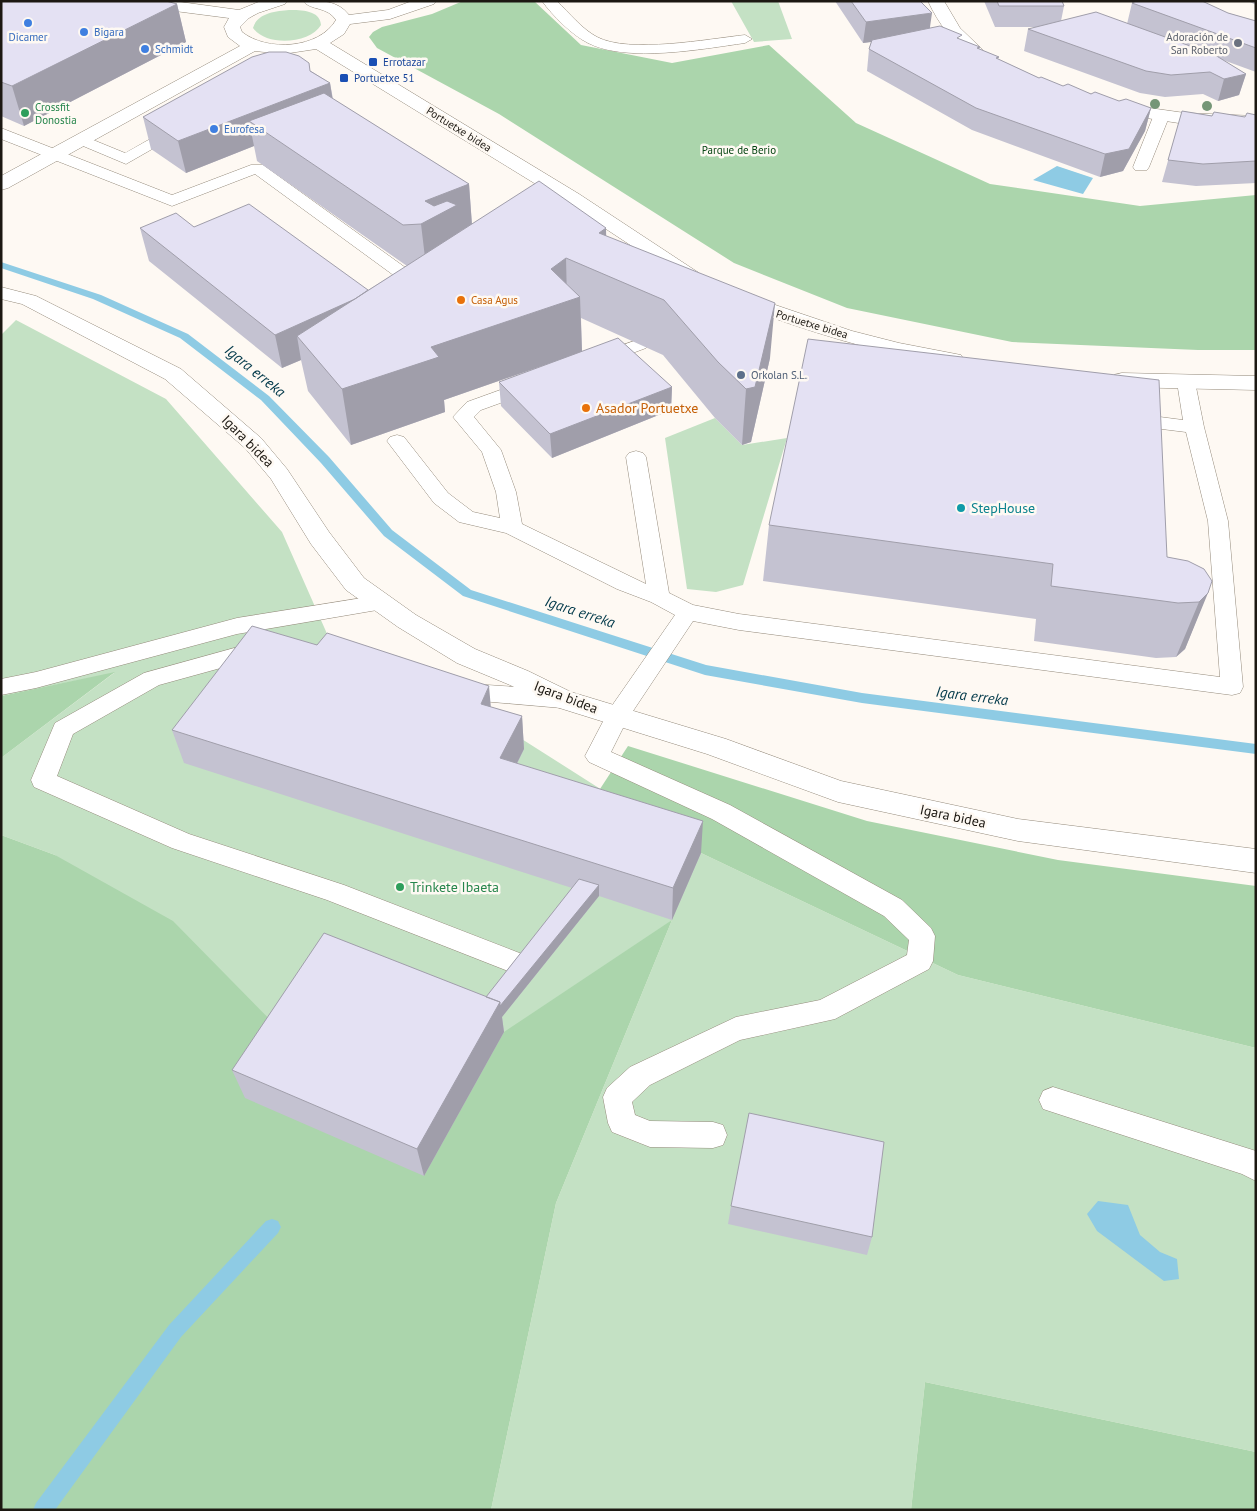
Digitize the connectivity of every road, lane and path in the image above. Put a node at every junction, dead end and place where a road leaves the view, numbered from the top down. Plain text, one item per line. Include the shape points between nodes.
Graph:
1 (136, 1) edge
2 (280, 1) edge
3 (311, 1) edge
4 (549, 1) edge
5 (936, 1) edge
6 (416, 3) edge
7 (240, 15) junction
8 (344, 20) junction
9 (745, 40) dead end
10 (318, 43) junction
11 (253, 45) junction
12 (996, 66) edge
13 (1103, 106) edge
14 (1161, 117) junction
15 (1256, 121) edge
16 (186, 124) edge
17 (1, 133) edge
18 (81, 140) junction
19 (55, 155) junction
20 (1141, 167) dead end
21 (1, 184) edge
22 (172, 201) junction
23 (195, 210) dead end
24 (443, 279) edge
25 (1, 293) edge
26 (640, 344) dead end
27 (974, 363) edge
28 (577, 368) edge
29 (549, 378) edge
30 (1104, 378) edge
31 (1186, 382) junction
32 (1256, 383) edge
33 (1105, 417) edge
34 (1194, 427) junction
35 (397, 441) dead end
36 (636, 456) dead end
37 (512, 528) junction
38 (659, 597) junction
39 (381, 603) junction
40 (688, 612) junction
41 (285, 652) edge
42 (1, 687) edge
43 (434, 687) edge
44 (562, 698) junction
45 (617, 716) junction
46 (1256, 861) edge
47 (513, 962) edge
48 (1053, 1100) dead end
49 (713, 1136) dead end
50 (1256, 1168) edge

1 - 7 street
2 - 7 street via 252,8
3 - 8 street via 331,6 340,12
4 - 9 lane via 592,41 613,48
5 - 12 street via 954,40
6 - 8 street via 390,14
7 - 11 street via 233,29 236,35
8 - 10 street via 332,36
10 - 11 street via 285,49
10 - 27 street, Portuetxe bidea via 564,202 714,289 805,323 870,341
11 - 18 street
13 - 14 street
14 - 15 street
14 - 20 lane
16 - 18 lane via 126,160
17 - 19 lane
18 - 19 street
19 - 21 street
19 - 22 lane
22 - 23 lane
22 - 24 lane via 257,168 413,282
25 - 39 street, Igara bidea via 29,300 173,374 253,443 279,474 320,538 355,584
26 - 28 lane
29 - 37 lane via 474,406 463,417 491,450 506,492
30 - 31 street
31 - 32 street
31 - 34 lane
33 - 34 lane
34 - 40 lane via 1218,521 1232,687 739,622
35 - 37 lane via 441,498 466,517
36 - 38 lane
37 - 38 lane via 625,584
38 - 40 lane
39 - 42 lane via 237,626
39 - 44 street, Igara bidea via 466,656
40 - 45 lane
41 - 47 lane via 257,649 152,679 63,729 43,780 181,842 335,892
43 - 44 lane
44 - 45 street, Igara bidea
45 - 46 street, Igara bidea via 716,746 838,791 1018,830
45 - 49 lane via 597,756 721,812 894,908 922,936 920,961 834,1007 736,1029 640,1076 617,1097 622,1123 650,1134
48 - 50 lane via 1251,1163

